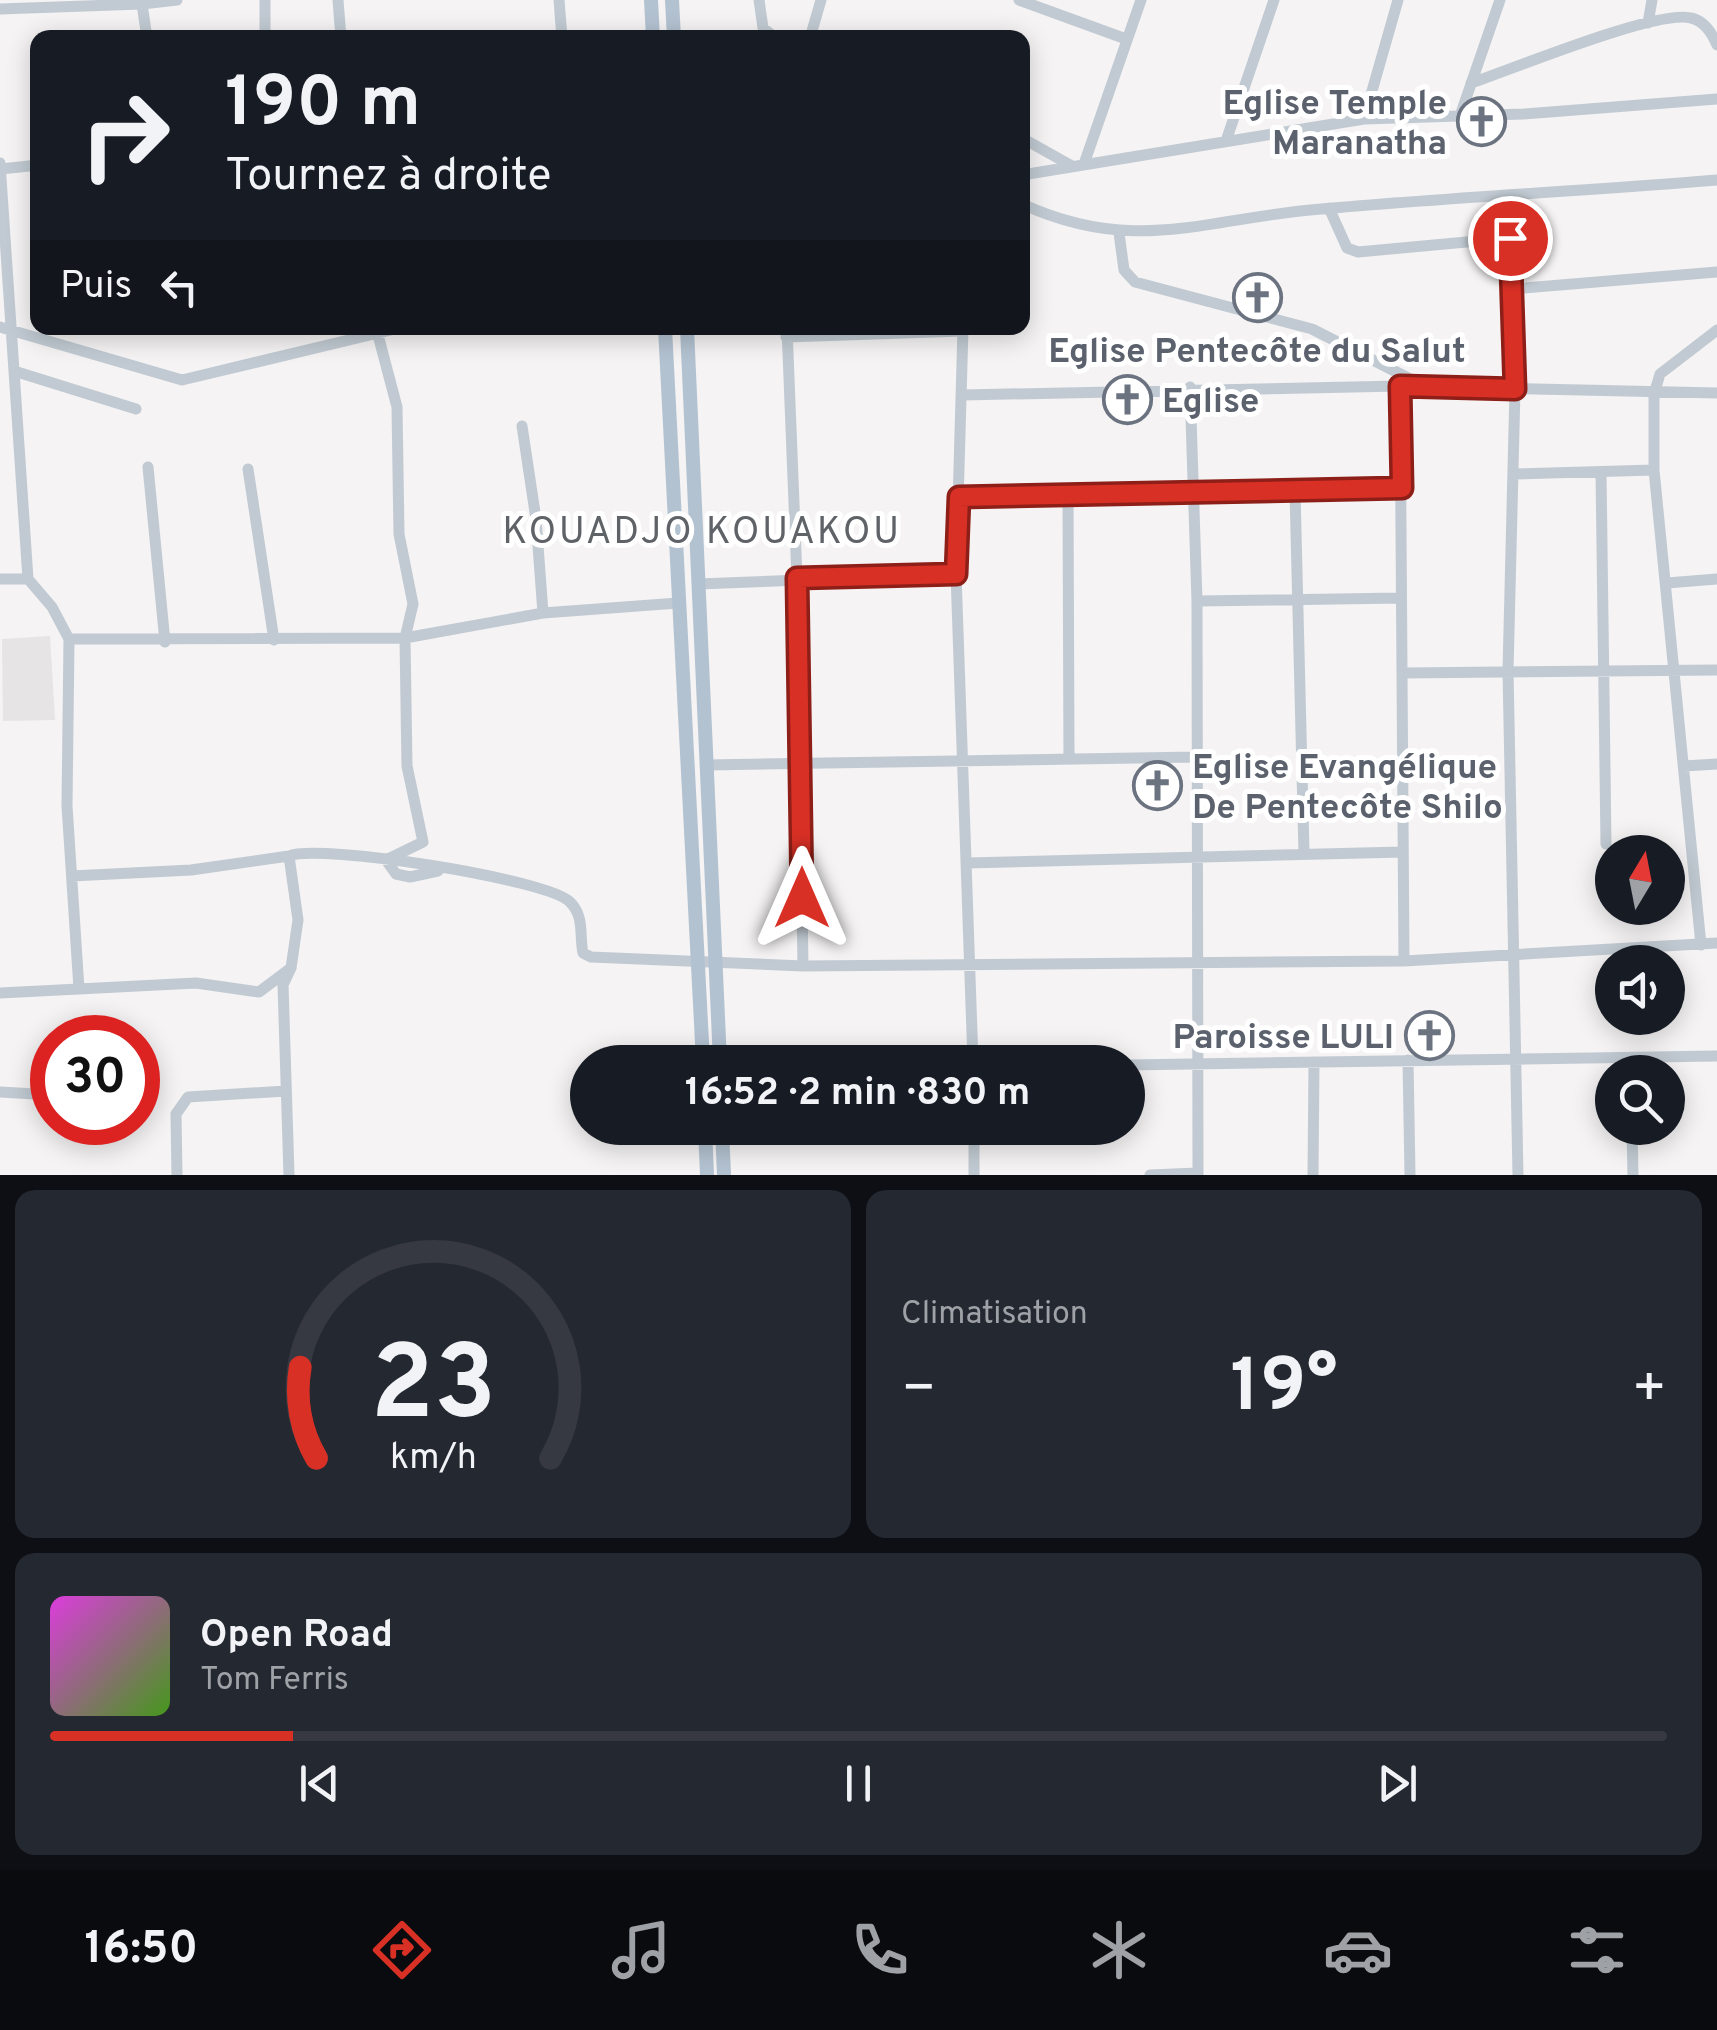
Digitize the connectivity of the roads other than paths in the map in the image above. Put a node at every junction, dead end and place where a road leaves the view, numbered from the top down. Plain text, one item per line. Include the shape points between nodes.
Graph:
1 (177, 0) edge
2 (266, 0) edge
3 (338, 0) edge
4 (559, 0) edge
5 (651, 0) edge
6 (672, 0) edge
7 (760, 0) edge
8 (822, 0) edge
9 (1020, 0) edge
10 (1140, 0) edge
11 (1274, 0) edge
12 (1398, 0) edge
13 (1500, 0) edge
14 (1652, 0) edge
15 (142, 4) junction
16 (0, 8) edge
17 (1648, 23) junction
18 (145, 30) edge
19 (265, 30) edge
20 (340, 30) edge
21 (561, 30) edge
22 (652, 30) edge
23 (674, 30) edge
24 (766, 30) edge
25 (813, 30) edge
26 (1126, 39) junction
27 (1717, 44) edge
28 (1471, 84) junction
29 (1717, 99) edge
30 (1461, 113) junction
31 (1364, 119) junction
32 (1030, 142) edge
33 (1226, 142) junction
34 (30, 165) edge
35 (1078, 165) junction
36 (0, 166) edge
37 (1030, 174) edge
38 (1717, 180) edge
39 (1508, 198) junction
40 (1030, 207) edge
41 (1329, 208) junction
42 (1120, 234) junction
43 (1510, 238) junction
44 (1717, 272) edge
45 (1513, 289) junction
46 (6, 328) edge
47 (1717, 330) edge
48 (378, 335) joint
49 (666, 335) edge
50 (687, 335) edge
51 (786, 335) edge
52 (963, 335) edge
53 (14, 370) junction
54 (1400, 386) junction
55 (1190, 387) junction
56 (1427, 387) junction
57 (1515, 389) junction
58 (1717, 393) edge
59 (1654, 394) junction
60 (963, 395) junction
61 (136, 409) dead end
62 (522, 426) dead end
63 (148, 467) dead end
64 (248, 469) dead end
65 (1654, 470) junction
66 (1601, 472) junction
67 (1513, 474) junction
68 (1402, 488) junction
69 (1296, 491) junction
70 (1068, 494) junction
71 (1195, 494) junction
72 (959, 497) junction
73 (956, 574) junction
74 (797, 578) junction
75 (1717, 578) edge
76 (0, 579) edge
77 (28, 579) junction
78 (1667, 583) junction
79 (698, 584) junction
80 (1402, 598) junction
81 (1297, 600) junction
82 (1196, 601) junction
83 (678, 603) junction
84 (543, 613) junction
85 (405, 638) junction
86 (69, 640) junction
87 (274, 640) junction
88 (165, 642) junction
89 (1717, 670) edge
90 (1508, 671) junction
91 (1405, 673) junction
92 (1674, 673) junction
93 (1606, 674) junction
94 (1196, 757) junction
95 (965, 758) junction
96 (1070, 759) junction
97 (801, 762) junction
98 (1717, 764) edge
99 (706, 765) junction
100 (1684, 766) junction
101 (1606, 835) edge
102 (1403, 852) junction
103 (1304, 853) junction
104 (289, 856) junction
105 (1198, 856) junction
106 (386, 860) junction
107 (967, 863) junction
108 (72, 876) junction
109 (1717, 943) edge
110 (1702, 944) junction
111 (1515, 955) junction
112 (697, 960) junction
113 (1198, 960) junction
114 (1404, 961) junction
115 (967, 962) junction
116 (715, 963) junction
117 (803, 966) junction
118 (291, 968) junction
119 (79, 989) junction
120 (0, 993) edge
121 (702, 1045) edge
122 (719, 1045) edge
123 (972, 1045) edge
124 (1685, 1056) edge
125 (1717, 1056) edge
126 (1595, 1058) edge
127 (1515, 1059) junction
128 (1408, 1060) junction
129 (1314, 1062) junction
130 (1145, 1064) edge
131 (1200, 1065) junction
132 (0, 1092) edge
133 (286, 1092) junction
134 (30, 1094) edge
135 (706, 1145) edge
136 (723, 1145) edge
137 (974, 1145) edge
138 (1632, 1145) edge
139 (1198, 1174) edge
140 (177, 1175) edge
141 (290, 1175) edge
142 (707, 1175) edge
143 (724, 1175) edge
144 (974, 1175) edge
145 (1150, 1175) edge
146 (1313, 1175) edge
147 (1410, 1175) edge
148 (1518, 1175) edge
149 (1633, 1175) edge

1 - 15 street
2 - 19 street
3 - 20 street
4 - 21 street
5 - 22 main road
6 - 23 main road
7 - 24 street
8 - 25 street
9 - 26 street
10 - 26 street
11 - 33 street
12 - 31 street
13 - 28 street
14 - 17 street
15 - 16 street
15 - 18 street
17 - 27 street via 1690,17
17 - 28 street
26 - 35 street
28 - 30 street
29 - 30 street
30 - 31 street
31 - 33 street
32 - 35 street
33 - 35 street
34 - 36 street
35 - 37 street
36 - 46 street
38 - 39 street
39 - 41 street
39 - 43 street
40 - 42 street
41 - 42 street
41 - 43 street via 1348,248 1358,252
42 - 56 street via 1124,270 1134,282 1312,328
43 - 45 street
44 - 45 street
45 - 57 street
46 - 48 street via 182,380
46 - 53 street
47 - 59 street via 1660,374
48 - 85 street via 397,406 399,534 414,604
49 - 83 main road
50 - 79 main road
51 - 74 street
52 - 60 street
53 - 61 street
53 - 77 street
54 - 55 street
54 - 56 street
54 - 68 street
55 - 60 street
55 - 71 street
56 - 57 street
57 - 59 street
57 - 67 street
58 - 59 street
59 - 65 street
60 - 72 street
62 - 84 street
63 - 88 street
64 - 87 street
65 - 66 street
65 - 78 street
66 - 67 street
66 - 93 street
67 - 90 street
68 - 69 street
68 - 80 street
69 - 71 street
69 - 81 street
70 - 71 street
70 - 72 street
70 - 96 street
71 - 82 street
72 - 73 street
73 - 74 street
73 - 95 street
74 - 79 street
74 - 97 street
75 - 78 street
76 - 77 street
77 - 86 street
78 - 92 street
79 - 99 main road
80 - 81 street
80 - 91 street
81 - 82 street
81 - 103 street
82 - 94 street
83 - 84 street
83 - 112 main road
84 - 85 street
85 - 87 street
85 - 106 street via 407,766 423,842
86 - 88 street
86 - 108 street
87 - 88 street
89 - 92 street
90 - 91 street
90 - 93 street
90 - 111 street
91 - 102 street
92 - 93 street
92 - 100 street
93 - 101 street
94 - 96 street
94 - 105 street
95 - 96 street
95 - 97 street
95 - 107 street
97 - 99 street
97 - 117 street
98 - 100 street
99 - 116 main road
100 - 110 street
102 - 103 street
102 - 114 street
103 - 105 street
104 - 106 street via 330,851
104 - 108 street
104 - 118 street via 298,920
105 - 107 street
105 - 113 street
106 - 112 street via 561,895 580,915 584,953 591,956
107 - 115 street
108 - 119 street
109 - 110 street
110 - 111 street
111 - 114 street
111 - 127 street
112 - 116 street
112 - 121 main road
113 - 114 street
113 - 115 street
113 - 131 street
115 - 117 street
115 - 123 street
116 - 117 street
116 - 122 main road
118 - 119 street via 259,992 196,983
118 - 133 street via 283,986
119 - 120 street
124 - 125 street
126 - 127 street
127 - 128 street
127 - 148 street
128 - 129 street
128 - 147 street
129 - 131 street
129 - 146 street
130 - 131 street
131 - 139 street
132 - 134 street
133 - 140 street via 188,1097 176,1114
133 - 141 street
135 - 142 main road
136 - 143 main road
137 - 144 street
138 - 149 street
139 - 145 street

